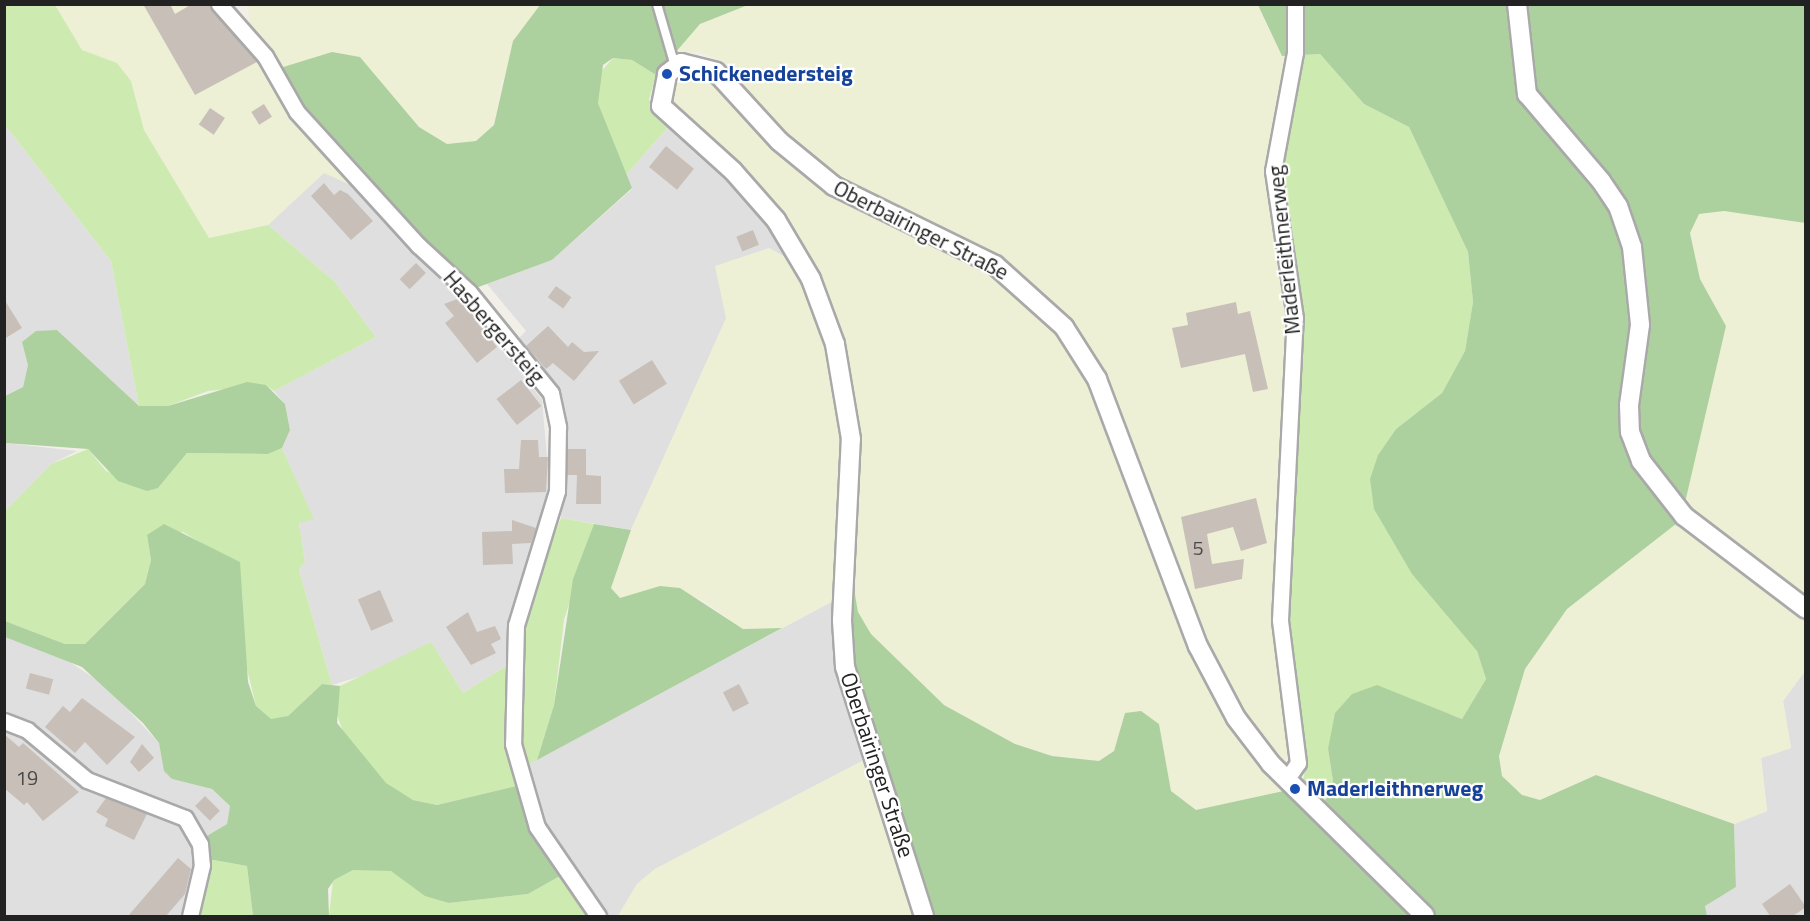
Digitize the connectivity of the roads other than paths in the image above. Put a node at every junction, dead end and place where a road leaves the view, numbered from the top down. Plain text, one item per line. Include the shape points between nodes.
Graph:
1 (219, 4) edge
2 (657, 4) edge
3 (1295, 4) edge
4 (1517, 4) edge
5 (675, 66) junction
6 (1806, 609) edge
7 (4, 721) edge
8 (1286, 780) junction
9 (190, 916) edge
10 (598, 916) edge
11 (924, 916) edge
12 (1425, 916) edge

1 - 10 street, Hasbergersteig via 265,56 297,112 418,245 469,292 551,393 558,427 557,491 516,625 513,744 537,827
2 - 5 lane
3 - 8 street, Maderleithnerweg via 1295,52 1273,171 1294,318 1280,620 1298,763
4 - 6 street via 1527,94 1606,190 1632,247 1640,325 1629,405 1630,432 1641,461 1684,516
5 - 8 street, Oberbairinger Straße via 689,62 716,72 807,166 864,203 995,265 1064,327 1097,379 1198,646 1236,718
5 - 11 street, Oberbairinger Straße via 662,86 661,106 733,171 776,220 811,279 835,344 851,439 842,620 845,667
7 - 9 street via 27,730 87,780 185,818 197,836 202,865
8 - 12 street, Oberbairinger Straße

